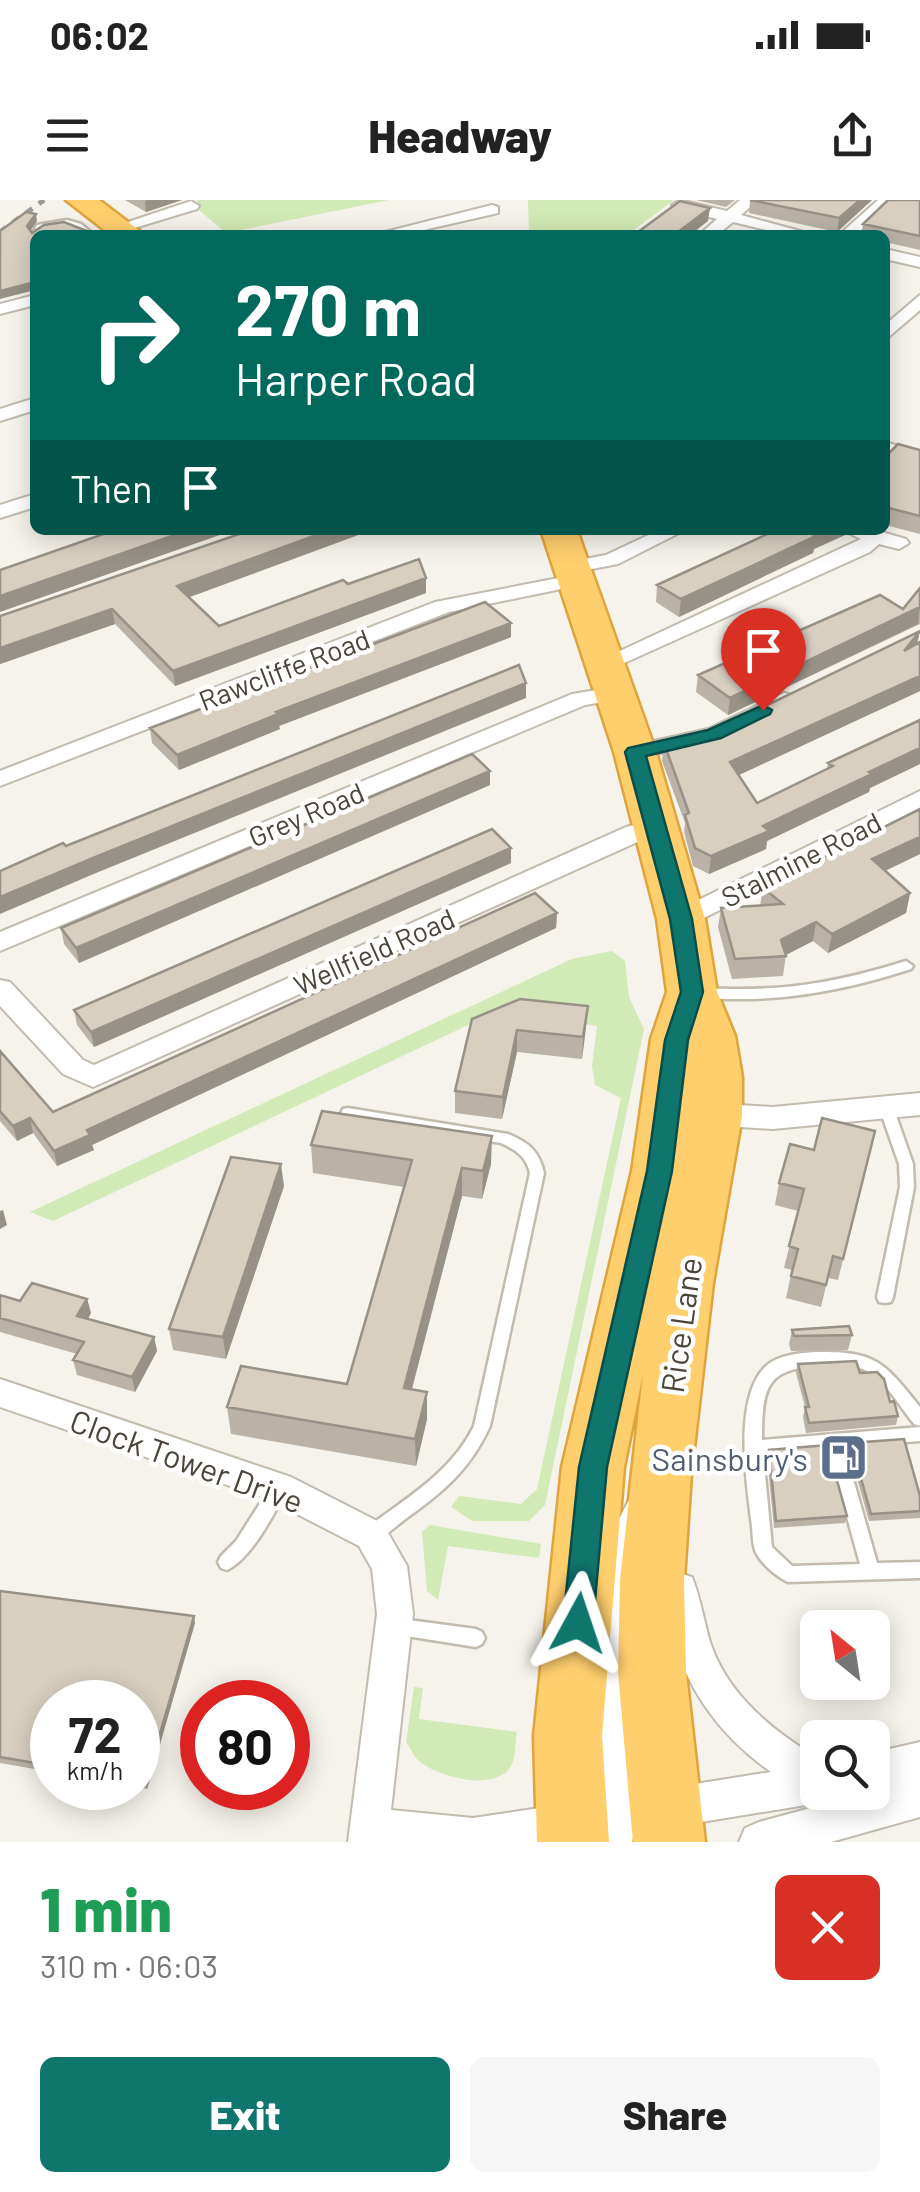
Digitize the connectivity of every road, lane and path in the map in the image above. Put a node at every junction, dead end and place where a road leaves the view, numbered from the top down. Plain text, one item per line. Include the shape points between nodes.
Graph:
1 (80, 200) edge
2 (750, 200) edge
3 (887, 200) edge
4 (680, 205) edge
5 (191, 206) dead end
6 (492, 210) dead end
7 (729, 216) junction
8 (46, 230) edge
9 (103, 230) edge
10 (110, 230) edge
11 (122, 230) edge
12 (403, 230) edge
13 (713, 230) edge
14 (786, 230) edge
15 (853, 230) edge
16 (890, 255) edge
17 (920, 262) edge
18 (920, 300) edge
19 (30, 301) edge
20 (0, 309) edge
21 (890, 330) edge
22 (30, 406) edge
23 (0, 416) edge
24 (890, 449) edge
25 (920, 458) edge
26 (30, 502) edge
27 (0, 512) edge
28 (664, 535) edge
29 (863, 535) edge
30 (870, 535) edge
31 (899, 543) dead end
32 (568, 559) edge
33 (608, 679) junction
34 (800, 692) edge
35 (635, 752) junction
36 (0, 779) edge
37 (920, 799) edge
38 (656, 827) junction
39 (681, 919) junction
40 (0, 942) edge
41 (906, 966) dead end
42 (0, 990) edge
43 (692, 992) junction
44 (920, 1104) edge
45 (886, 1107) junction
46 (348, 1113) edge
47 (692, 1113) junction
48 (884, 1298) dead end
49 (0, 1393) edge
50 (920, 1419) edge
51 (920, 1434) edge
52 (834, 1440) junction
53 (754, 1448) junction
54 (660, 1474) junction
55 (279, 1488) junction
56 (371, 1535) junction
57 (228, 1562) dead end
58 (920, 1570) edge
59 (871, 1572) junction
60 (393, 1626) junction
61 (476, 1638) dead end
62 (920, 1761) edge
63 (890, 1768) edge
64 (800, 1771) edge
65 (800, 1787) edge
66 (920, 1798) edge
67 (620, 1832) edge
68 (368, 1834) edge
69 (758, 1842) edge

1 - 10 highway
2 - 7 street
3 - 15 street
4 - 7 street
5 - 11 street
6 - 12 street
7 - 13 street
7 - 14 street
8 - 9 lane via 56,222 76,222
16 - 17 street
18 - 21 street
19 - 20 street
22 - 23 street
24 - 25 street
26 - 27 street
28 - 32 street, Rawcliffe Road via 612,560
29 - 33 street, Grey Road via 863,548
30 - 31 street
32 - 33 highway, Rice Lane
32 - 36 street, Rawcliffe Road
33 - 35 highway, Rice Lane
33 - 40 street, Grey Road via 580,699
34 - 35 street via 714,734
35 - 38 highway, Rice Lane
37 - 39 street, Stalmine Road
38 - 39 highway, Rice Lane
38 - 42 street, Wellfield Road via 93,1078 73,1067
39 - 43 highway, Rice Lane
41 - 43 lane via 848,986 746,996
43 - 47 highway, Rice Lane via 710,1036 716,1077
44 - 45 street
45 - 47 street via 773,1118
45 - 48 lane via 907,1187
46 - 56 lane via 503,1138 523,1146 537,1173 472,1450
47 - 54 highway, Rice Lane via 684,1283
47 - 67 highway, Rice Lane via 659,1171 593,1467 568,1736
49 - 55 street, Clock Tower Drive
50 - 53 lane via 874,1363 850,1357 793,1361 769,1371 757,1394
51 - 52 lane
52 - 53 lane
52 - 59 lane
53 - 59 lane via 764,1552 788,1574
54 - 64 street via 694,1658 734,1718
54 - 67 highway, Rice Lane via 652,1674
55 - 56 street, Clock Tower Drive
55 - 57 lane
56 - 60 street via 389,1566
58 - 59 lane
60 - 61 lane
60 - 68 street
62 - 63 street
65 - 67 street
66 - 69 street
67 - 68 street

